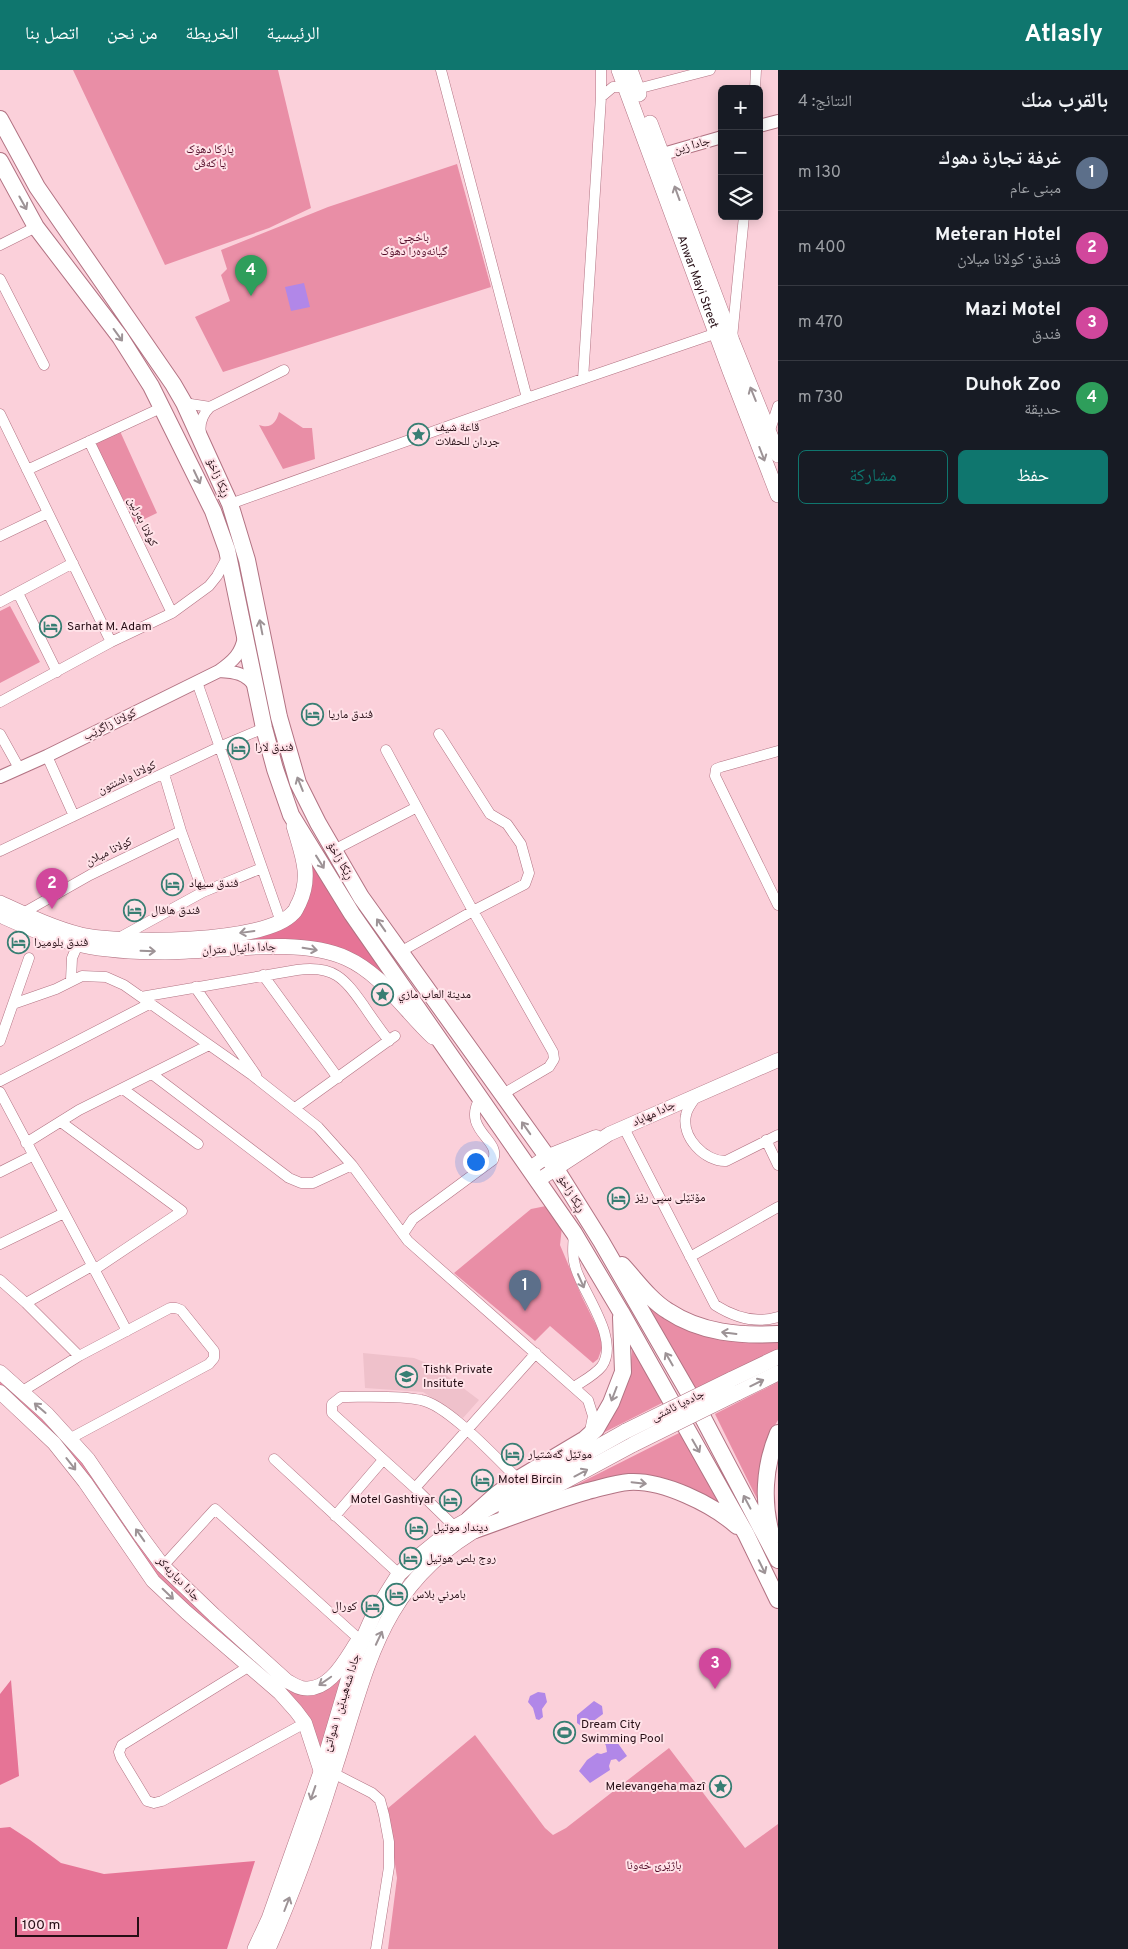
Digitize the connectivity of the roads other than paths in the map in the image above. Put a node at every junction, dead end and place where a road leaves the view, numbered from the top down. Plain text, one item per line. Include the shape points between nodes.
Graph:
1 (441, 70) edge
2 (601, 70) edge
3 (619, 70) edge
4 (630, 70) edge
5 (710, 70) edge
6 (756, 70) edge
7 (755, 85) edge
8 (631, 88) junction
9 (601, 97) junction
10 (0, 119) edge
11 (778, 121) edge
12 (763, 125) edge
13 (718, 138) edge
14 (663, 154) junction
15 (0, 161) edge
16 (744, 220) edge
17 (683, 226) junction
18 (36, 227) junction
19 (0, 244) edge
20 (0, 279) edge
21 (717, 333) junction
22 (732, 341) junction
23 (44, 365) dead end
24 (284, 370) dead end
25 (583, 379) junction
26 (527, 398) junction
27 (184, 403) junction
28 (778, 406) edge
29 (163, 407) junction
30 (210, 407) junction
31 (0, 414) edge
32 (773, 431) edge
33 (89, 441) junction
34 (202, 442) junction
35 (778, 455) edge
36 (27, 470) junction
37 (778, 494) edge
38 (230, 504) junction
39 (48, 513) junction
40 (0, 536) edge
41 (228, 556) junction
42 (73, 564) junction
43 (18, 593) junction
44 (0, 602) edge
45 (172, 613) junction
46 (244, 636) junction
47 (111, 642) junction
48 (219, 671) junction
49 (57, 672) junction
50 (197, 682) junction
51 (255, 687) junction
52 (0, 702) edge
53 (264, 728) junction
54 (0, 734) edge
55 (439, 734) dead end
56 (219, 747) junction
57 (386, 750) dead end
58 (778, 751) edge
59 (47, 756) junction
60 (19, 768) junction
61 (164, 774) junction
62 (0, 777) edge
63 (417, 808) junction
64 (291, 815) junction
65 (74, 816) junction
66 (181, 831) junction
67 (334, 850) junction
68 (0, 851) edge
69 (262, 868) junction
70 (203, 892) junction
71 (0, 903) edge
72 (778, 905) edge
73 (473, 911) junction
74 (23, 913) junction
75 (0, 915) edge
76 (281, 922) junction
77 (78, 944) junction
78 (116, 944) junction
79 (400, 952) junction
80 (29, 958) dead end
81 (263, 976) junction
82 (71, 980) junction
83 (196, 987) junction
84 (141, 997) junction
85 (13, 1004) junction
86 (150, 1004) junction
87 (0, 1040) edge
88 (209, 1045) junction
89 (447, 1050) junction
90 (778, 1060) edge
91 (152, 1074) junction
92 (338, 1078) junction
93 (0, 1081) edge
94 (260, 1081) junction
95 (123, 1089) junction
96 (0, 1092) edge
97 (503, 1094) junction
98 (698, 1094) junction
99 (480, 1098) junction
100 (295, 1108) junction
101 (60, 1122) junction
102 (624, 1128) junction
103 (778, 1135) edge
104 (766, 1140) junction
105 (26, 1143) junction
106 (198, 1144) dead end
107 (32, 1156) junction
108 (551, 1163) junction
109 (352, 1165) junction
110 (778, 1165) edge
111 (0, 1172) edge
112 (533, 1175) junction
113 (778, 1208) edge
114 (64, 1212) junction
115 (403, 1234) junction
116 (574, 1234) junction
117 (601, 1241) junction
118 (0, 1244) edge
119 (690, 1256) junction
120 (93, 1268) junction
121 (0, 1280) edge
122 (26, 1303) junction
123 (621, 1312) junction
124 (778, 1317) edge
125 (127, 1331) junction
126 (778, 1334) edge
127 (536, 1353) junction
128 (79, 1356) junction
129 (778, 1357) edge
130 (0, 1372) edge
131 (778, 1373) edge
132 (574, 1387) junction
133 (734, 1387) junction
134 (0, 1392) edge
135 (21, 1392) junction
136 (467, 1430) junction
137 (778, 1433) edge
138 (630, 1437) joint
139 (71, 1438) junction
140 (585, 1438) junction
141 (274, 1459) dead end
142 (383, 1460) junction
143 (518, 1479) junction
144 (415, 1488) junction
145 (335, 1516) junction
146 (466, 1525) junction
147 (746, 1534) junction
148 (778, 1560) edge
149 (163, 1566) junction
150 (400, 1574) junction
151 (778, 1600) edge
152 (374, 1614) junction
153 (229, 1630) junction
154 (359, 1639) junction
155 (219, 1641) junction
156 (248, 1667) junction
157 (305, 1723) junction
158 (327, 1772) junction
159 (255, 1949) edge
160 (268, 1949) edge
161 (376, 1949) edge

1 - 26 street
2 - 9 street
3 - 8 main road, Anwar Mayi Street
4 - 8 main road, Anwar Mayi Street
5 - 8 street
6 - 7 street
8 - 9 street via 614,87
8 - 14 main road, Anwar Mayi Street
8 - 17 main road, Anwar Mayi Street
9 - 25 street
10 - 27 highway, ڕێکا زاخۆ via 37,187
11 - 12 street
13 - 14 street, جادا زین
17 -> 14 main road, Anwar Mayi Street
15 -> 18 highway, ڕێکا زاخۆ
16 - 22 street
17 - 21 main road, Anwar Mayi Street
17 - 22 main road, Anwar Mayi Street
18 - 19 street
18 -> 29 highway, ڕێکا زاخۆ via 120,337
20 - 23 street
21 - 25 street
21 -> 37 main road, Anwar Mayi Street
32 -> 22 main road, Anwar Mayi Street
24 - 30 street
25 - 26 street
26 - 38 street
27 - 30 street
27 - 34 highway, ڕێکا زاخۆ
28 - 32 street
29 - 33 street
29 -> 41 highway, ڕێکا زاخۆ via 213,511
30 - 34 street via 204,413 200,426
31 - 36 street
32 - 35 main road, Anwar Mayi Street
33 - 36 street
33 - 45 street, كولانا بەرلین
34 - 38 highway, ڕێکا زاخۆ
36 - 39 street
67 -> 38 highway, ڕێکا زاخۆ via 298,783 279,717 247,560
39 - 40 street
39 - 42 street
41 - 45 street via 209,586
41 - 46 highway, ڕێکا زاخۆ
42 - 43 street
42 - 47 street
43 - 44 street
43 - 49 street
45 - 47 street
46 - 48 street, كولانا زاگرێب via 236,657
46 - 51 highway, ڕێکا زاخۆ
47 - 49 street
48 - 50 street, كولانا زاگرێب
48 - 51 street via 241,674 250,678
49 - 52 street
50 - 56 street
50 - 59 street, كولانا زاگرێب
51 - 53 highway, ڕێکا زاخۆ
53 - 56 street, كولانا واشنتون
53 - 64 highway, ڕێکا زاخۆ
54 - 60 street
55 - 73 street via 490,814 507,824 521,844 529,873 526,884
56 - 61 street, كولانا واشنتون
56 - 69 street
57 - 63 street
58 - 72 street via 721,767 716,769 715,776
59 - 60 street, كولانا زاگرێب
59 - 65 street
60 - 62 street, كولانا زاگرێب
61 - 65 street, كولانا واشنتون
61 - 66 street
63 - 67 street
63 - 73 street
64 - 76 main road, جادا دانيال متران via 306,866 305,892 294,913
64 -> 89 highway, ڕێکا زاخۆ via 352,914
65 - 68 street, كولانا واشنتون
66 - 70 street
66 - 74 street, كولانا ميلان via 90,875
79 -> 67 highway, ڕێکا زاخۆ via 361,897
69 - 70 street
69 - 76 street
70 - 78 street
71 - 74 main road, جادا دانيال متران
73 - 79 street
73 - 97 street via 554,1056 549,1067
74 - 78 main road, جادا دانيال متران via 45,923
75 - 77 main road, جادا دانيال متران
76 -> 78 main road, جادا دانيال متران via 258,931 214,937
77 - 78 main road, جادا دانيال متران
77 - 82 street via 71,965
78 -> 89 main road, جادا دانيال متران via 166,952 290,946 346,958 374,976
79 - 97 highway, ڕێکا زاخۆ
80 - 85 street
81 - 83 street
81 - 92 street
81 - 92 street via 306,968 322,968 335,974 351,988 392,1039
82 - 84 street via 88,975 106,978
82 - 85 street via 56,989
83 - 84 street
83 - 94 street
84 - 86 street
85 - 87 street
86 - 88 street
86 - 93 street
88 - 91 street
88 - 94 street
89 - 99 highway, ڕێکا زاخۆ
90 - 98 main road, جادا مهاباد
91 - 95 street
91 - 109 street via 289,1178 313,1183
92 - 100 street
94 - 100 street
95 - 101 street
95 - 106 street
96 - 105 street
108 -> 97 highway, ڕێکا زاخۆ
98 - 102 main road, جادا مهاباد
98 - 104 street via 686,1113 685,1123 696,1147 708,1157 726,1161
99 - 112 highway, ڕێکا زاخۆ
99 - 115 street via 474,1111 475,1120 494,1150 493,1160 413,1219
100 - 109 street via 318,1127
101 - 105 street
101 - 120 street via 182,1210
102 - 108 main road, جادا مهاباد
102 - 119 street
103 - 104 street
104 - 110 street
105 - 107 street
107 - 111 street
107 - 114 street
108 - 112 main road, جادا مهاباد
108 - 117 highway, ڕێکا زاخۆ
109 - 115 street
112 - 116 highway, ڕێکا زاخۆ
113 - 119 street
114 - 118 street
114 - 120 street
115 - 127 street
116 - 123 highway, ڕێکا زاخۆ
116 -> 132 street via 576,1270 606,1336 608,1348 605,1361 597,1371
126 -> 117 highway via 751,1335 708,1330 682,1320 655,1300
148 -> 117 highway, ڕێکا زاخۆ via 702,1416
119 - 124 street via 715,1305 751,1320
120 - 122 street
120 - 125 street
121 - 122 street
122 - 128 street
123 -> 140 highway via 623,1372 603,1420
123 -> 147 highway, ڕێکا زاخۆ
125 - 128 street
125 - 139 street via 170,1308 176,1308 214,1351 214,1358 210,1364
127 - 132 street
127 - 136 street
128 - 135 street
129 - 133 main road
130 - 135 main road, جادا دیاربه‌كر
133 -> 131 main road
132 - 140 street via 588,1400 591,1408 592,1424
133 - 138 main road, جادەیا ئاشتی, bridge
134 -> 155 main road, جادا دیاربه‌كر via 54,1443 154,1580
139 -> 135 main road, جادا دیاربه‌كر
136 - 142 street via 422,1400 341,1397 332,1404 332,1413
136 - 143 street
136 - 144 street
137 - 148 highway via 766,1484 769,1528
138 - 146 main road, جادا شەهیدێن ١ شواتێ
149 -> 139 main road, جادا دیاربه‌كر
140 - 143 highway
141 - 145 street
142 - 144 street
142 - 145 street
143 - 146 highway via 497,1494
144 - 146 street
145 - 150 street
146 -> 147 highway via 629,1482 654,1484 692,1498 721,1512
146 - 150 main road, جادا شەهیدێن ١ شواتێ
158 -> 146 main road, جادا شەهیدێن ١ شواتێ via 368,1660 385,1624 422,1571 448,1549
147 -> 151 highway, ڕێکا زاخۆ
149 - 153 main road, جادا دیاربه‌كر
149 - 154 street via 215,1509
150 - 152 main road, جادا شەهیدێن ١ شواتێ
152 - 154 main road, جادا دیاربه‌كر
152 - 158 main road, جادا شەهیدێن ١ شواتێ via 345,1687
154 -> 153 main road, جادا دیاربه‌كر via 331,1678 316,1687 302,1688 287,1681
153 - 155 main road
155 - 156 main road, جادا دیاربه‌كر
156 - 157 main road, جادا دیاربه‌كر via 280,1693
156 - 157 street via 122,1745 121,1758 147,1801 162,1801
157 - 158 main road, جادا دیاربه‌كر
158 -> 159 main road, جادا شەهیدێن ١ شواتێ
160 -> 158 main road, جادا شەهیدێن ١ شواتێ via 288,1904
158 - 161 street via 380,1800 389,1842 389,1867

